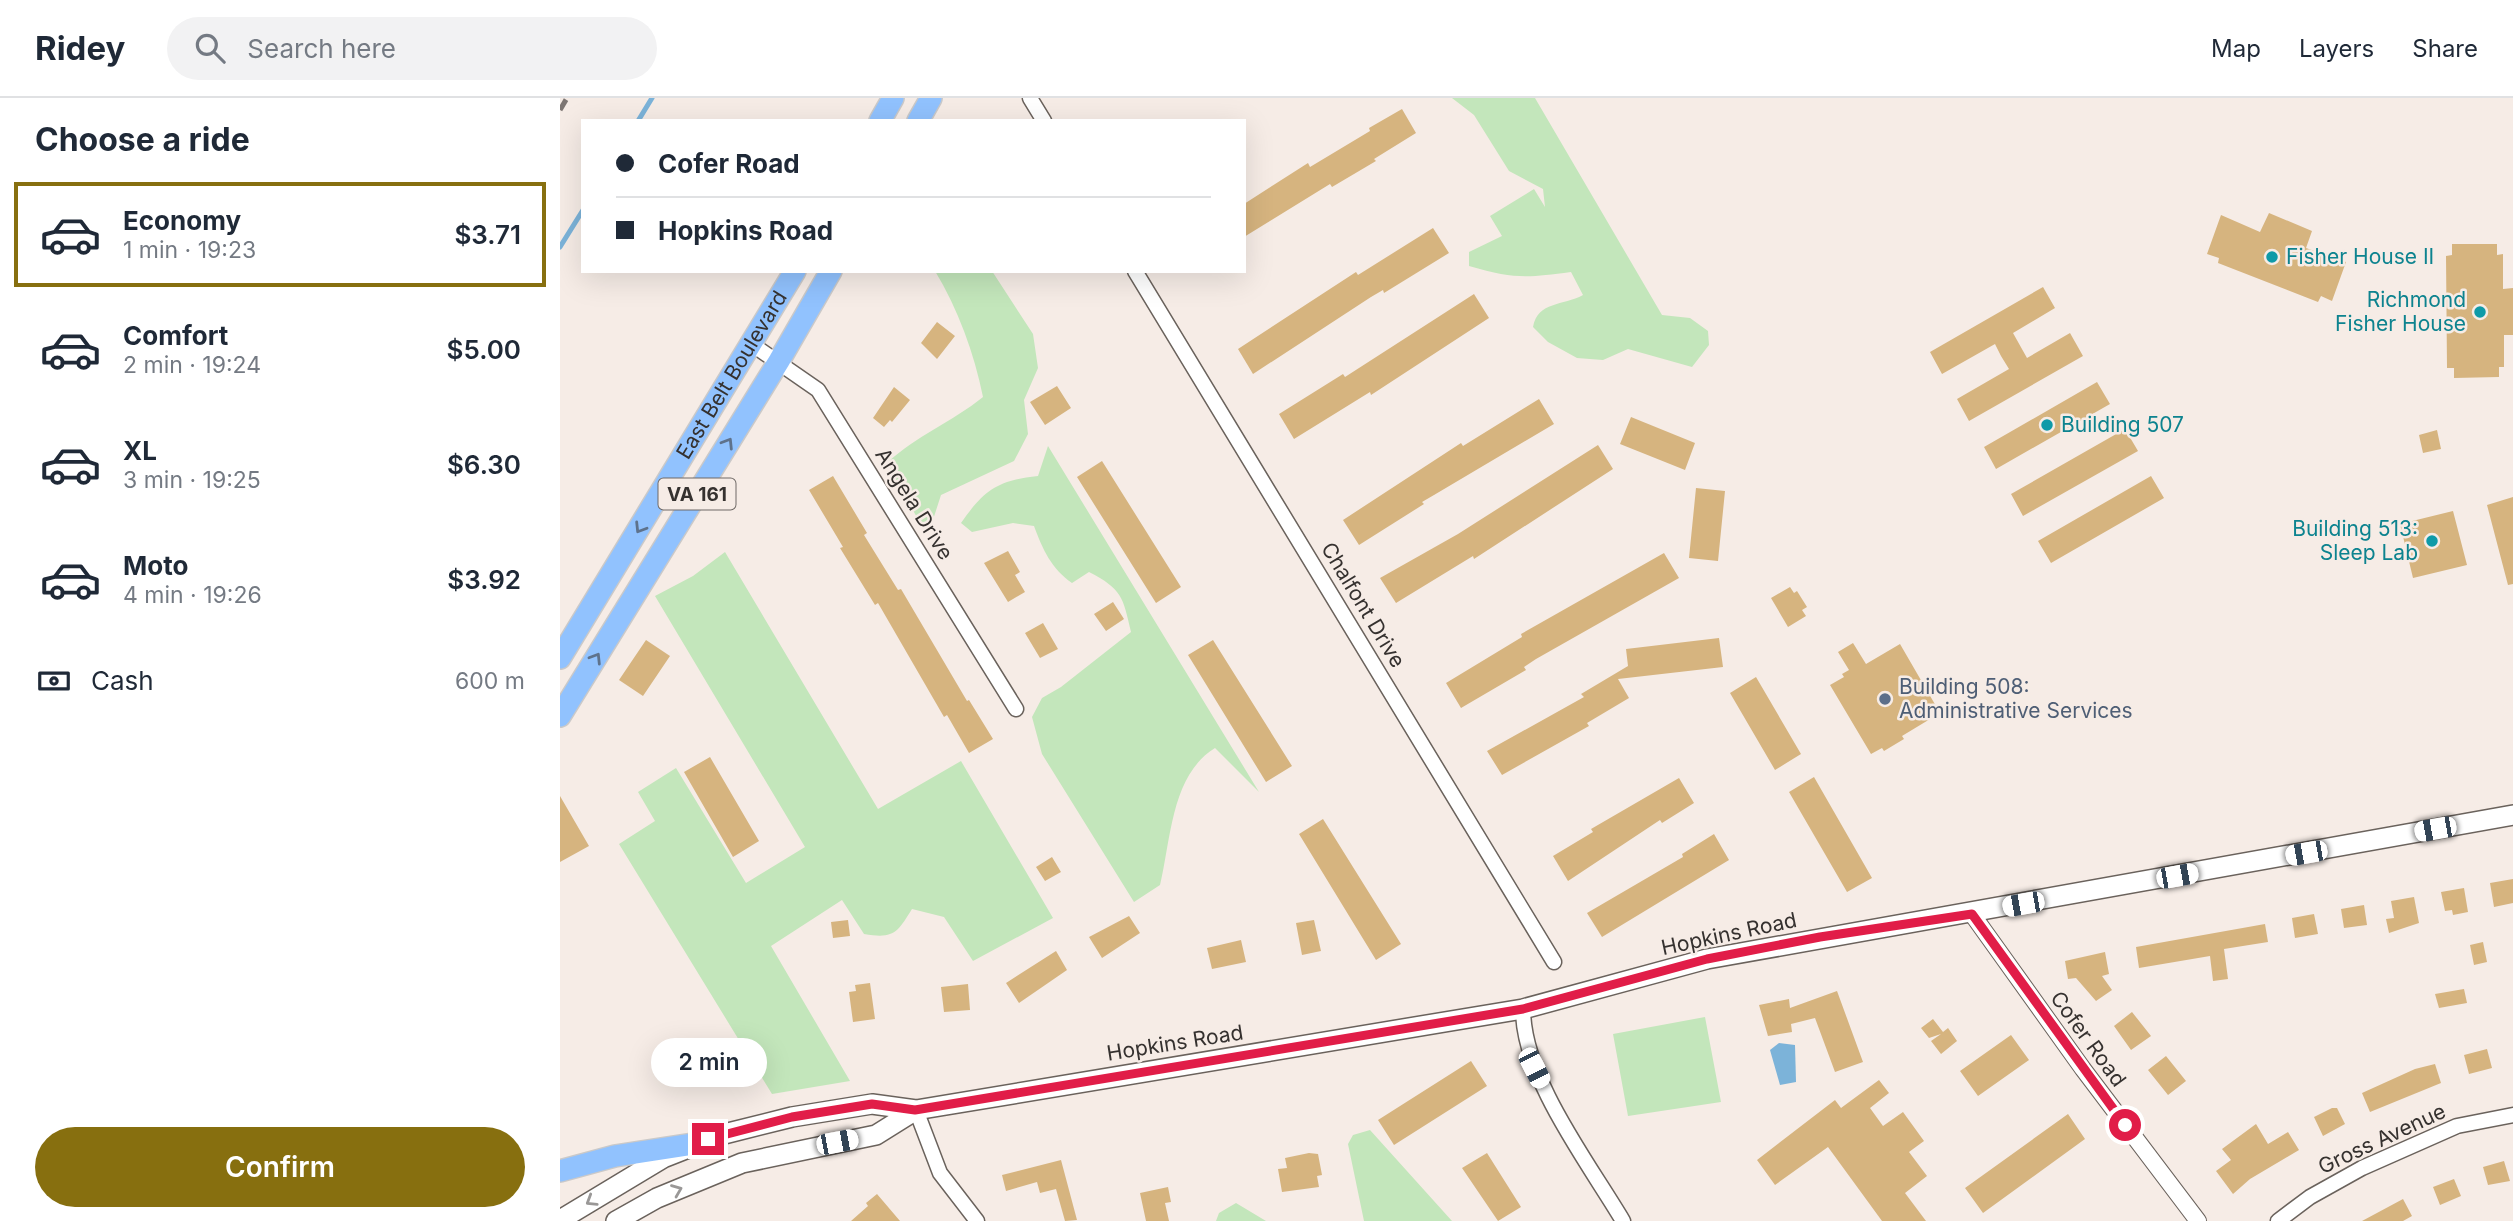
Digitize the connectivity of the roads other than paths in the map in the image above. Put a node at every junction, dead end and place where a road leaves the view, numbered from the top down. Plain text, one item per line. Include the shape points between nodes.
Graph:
1 (893, 98) edge
2 (931, 98) edge
3 (1030, 98) edge
4 (881, 119) edge
5 (919, 119) edge
6 (1043, 119) edge
7 (793, 273) edge
8 (830, 273) edge
9 (1136, 273) edge
10 (753, 345) junction
11 (779, 361) junction
12 (560, 659) edge
13 (1016, 709) dead end
14 (560, 716) edge
15 (2513, 815) edge
16 (1972, 914) junction
17 (1554, 962) dead end
18 (1523, 1009) junction
19 (915, 1110) junction
20 (2513, 1115) edge
21 (693, 1144) junction
22 (560, 1171) edge
23 (560, 1220) edge
24 (616, 1221) edge
25 (977, 1221) edge
26 (1623, 1221) edge
27 (2199, 1221) edge
28 (2278, 1221) edge

1 - 4 main road
2 - 5 main road
3 - 6 street
7 - 10 main road, East Belt Boulevard / VA 161
8 - 11 main road, East Belt Boulevard / VA 161
9 - 17 street, Chalfont Drive
10 - 11 street, Angela Drive
10 -> 12 main road, East Belt Boulevard / VA 161
11 - 13 street, Angela Drive via 818,390
14 -> 11 main road, East Belt Boulevard / VA 161
15 - 16 main road, Hopkins Road
16 - 18 main road, Hopkins Road via 1707,959
16 - 27 street, Cofer Road
18 - 19 main road, Hopkins Road
18 - 26 street via 1534,1068
19 - 21 main road, Hopkins Road via 872,1104 792,1117
24 -> 19 main road, Hopkins Road via 657,1198 742,1163 876,1135
19 - 25 street via 940,1173
20 - 28 street, Gross Avenue via 2457,1126 2362,1168
21 - 22 main road via 615,1156
21 -> 23 main road, Hopkins Road

